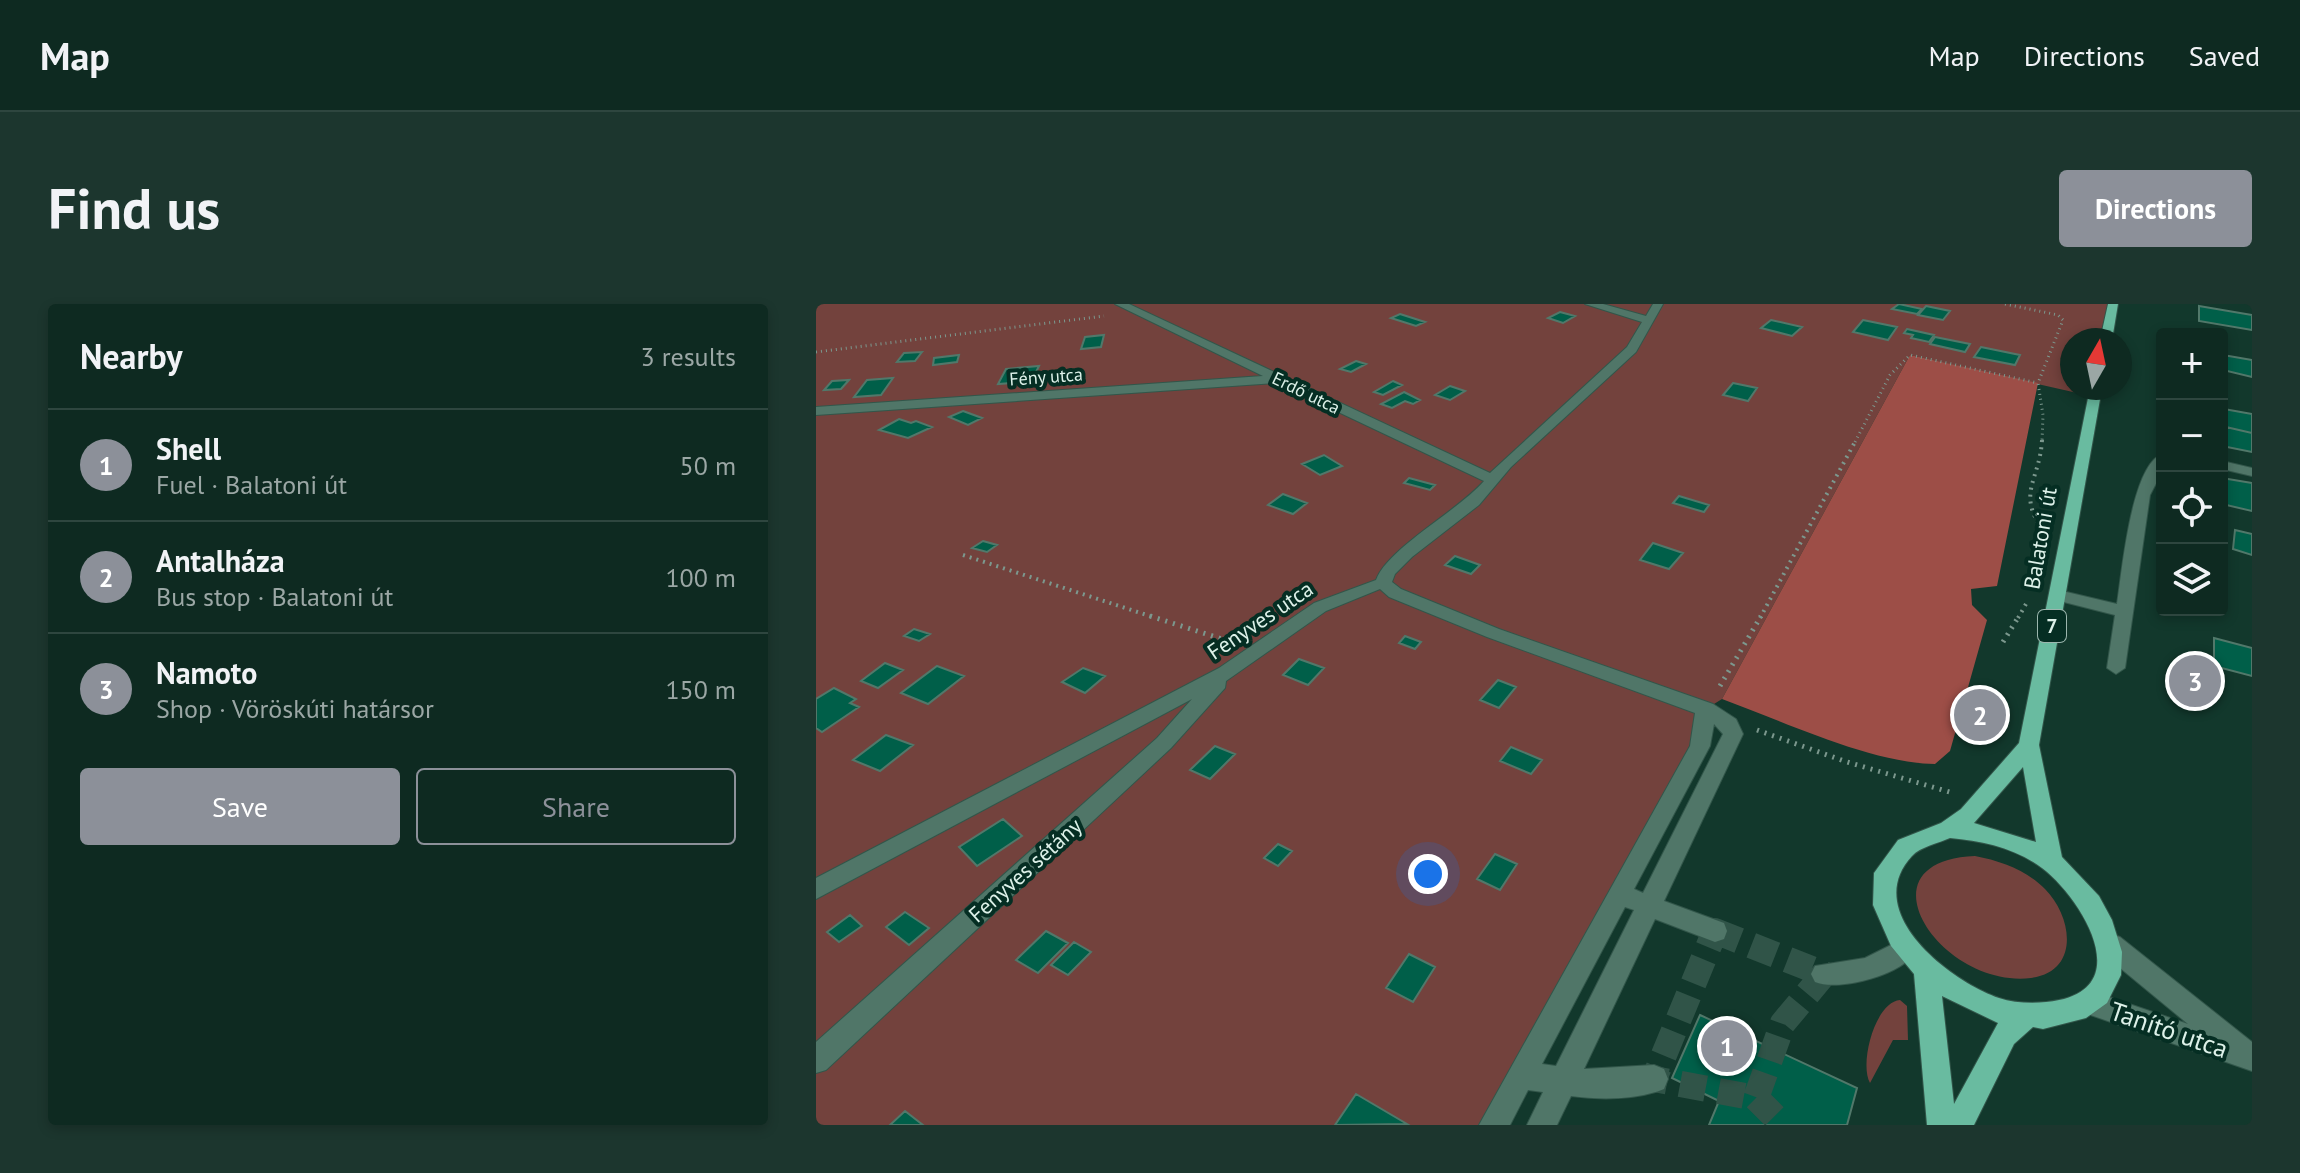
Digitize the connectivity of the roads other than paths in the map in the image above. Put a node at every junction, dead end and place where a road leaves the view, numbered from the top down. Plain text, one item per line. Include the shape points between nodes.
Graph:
1 (1120, 304) edge
2 (1590, 304) edge
3 (1658, 304) edge
4 (2113, 304) edge
5 (1649, 320) junction
6 (2108, 328) edge
7 (1278, 379) junction
8 (2094, 400) edge
9 (816, 411) edge
10 (2228, 466) edge
11 (2156, 469) edge
12 (2252, 472) edge
13 (1493, 480) junction
14 (1383, 583) junction
15 (2058, 595) junction
16 (2123, 611) junction
17 (2116, 668) dead end
18 (1226, 673) junction
19 (1706, 709) junction
20 (2029, 745) junction
21 (1949, 829) junction
22 (2051, 862) junction
23 (816, 889) edge
24 (1619, 894) junction
25 (1651, 906) junction
26 (1715, 931) dead end
27 (2111, 945) junction
28 (1905, 949) junction
29 (1927, 973) junction
30 (1824, 974) dead end
31 (2088, 1002) junction
32 (2026, 1017) junction
33 (2251, 1058) edge
34 (816, 1060) edge
35 (1521, 1075) junction
36 (1654, 1079) dead end
37 (1563, 1083) junction
38 (1494, 1125) edge
39 (1542, 1125) edge
40 (1942, 1125) edge
41 (1959, 1125) edge

1 - 7 street, Erdő utca
2 - 5 street
3 - 5 street
4 - 6 main road
5 - 13 street via 1632,349
7 - 9 street, Fény utca
7 - 13 street, Erdő utca
8 - 15 main road, Balatoni út / 7
10 - 12 street
11 - 16 street via 2142,495
13 - 14 street via 1474,502 1406,554
14 - 18 street, Fenyves utca via 1337,598
14 - 19 street via 1395,593 1493,633
15 - 16 street
15 - 20 main road, Balatoni út / 7
16 - 17 street
18 - 23 street, Fenyves utca
18 - 34 street, Fenyves sétány via 1164,743
19 - 24 street via 1700,746
19 - 25 street via 1729,724 1733,734
20 - 21 main road, Balatoni út / 7 via 1969,815
20 - 22 main road, Balatoni út / 7
21 - 22 main road, Balatoni út / 7 via 2005,839
21 - 28 main road, Balatoni út / 7 via 1924,834 1898,851 1884,876 1886,907
22 - 27 main road, Balatoni út / 7 via 2100,914
24 - 25 street
24 - 35 street
25 - 26 street
25 - 37 street
27 - 31 main road via 2111,968 2103,987
27 - 33 street, Tanító utca
28 - 29 main road, Balatoni út / 7
28 - 30 street via 1868,969
29 - 32 main road, Balatoni út / 7 via 1973,1003
29 - 40 main road
31 - 32 main road, Balatoni út / 7 via 2061,1015
31 - 33 street, Tanító utca
32 - 41 main road via 2004,1035
35 - 37 street
35 - 38 street
36 - 37 street
37 - 39 street

